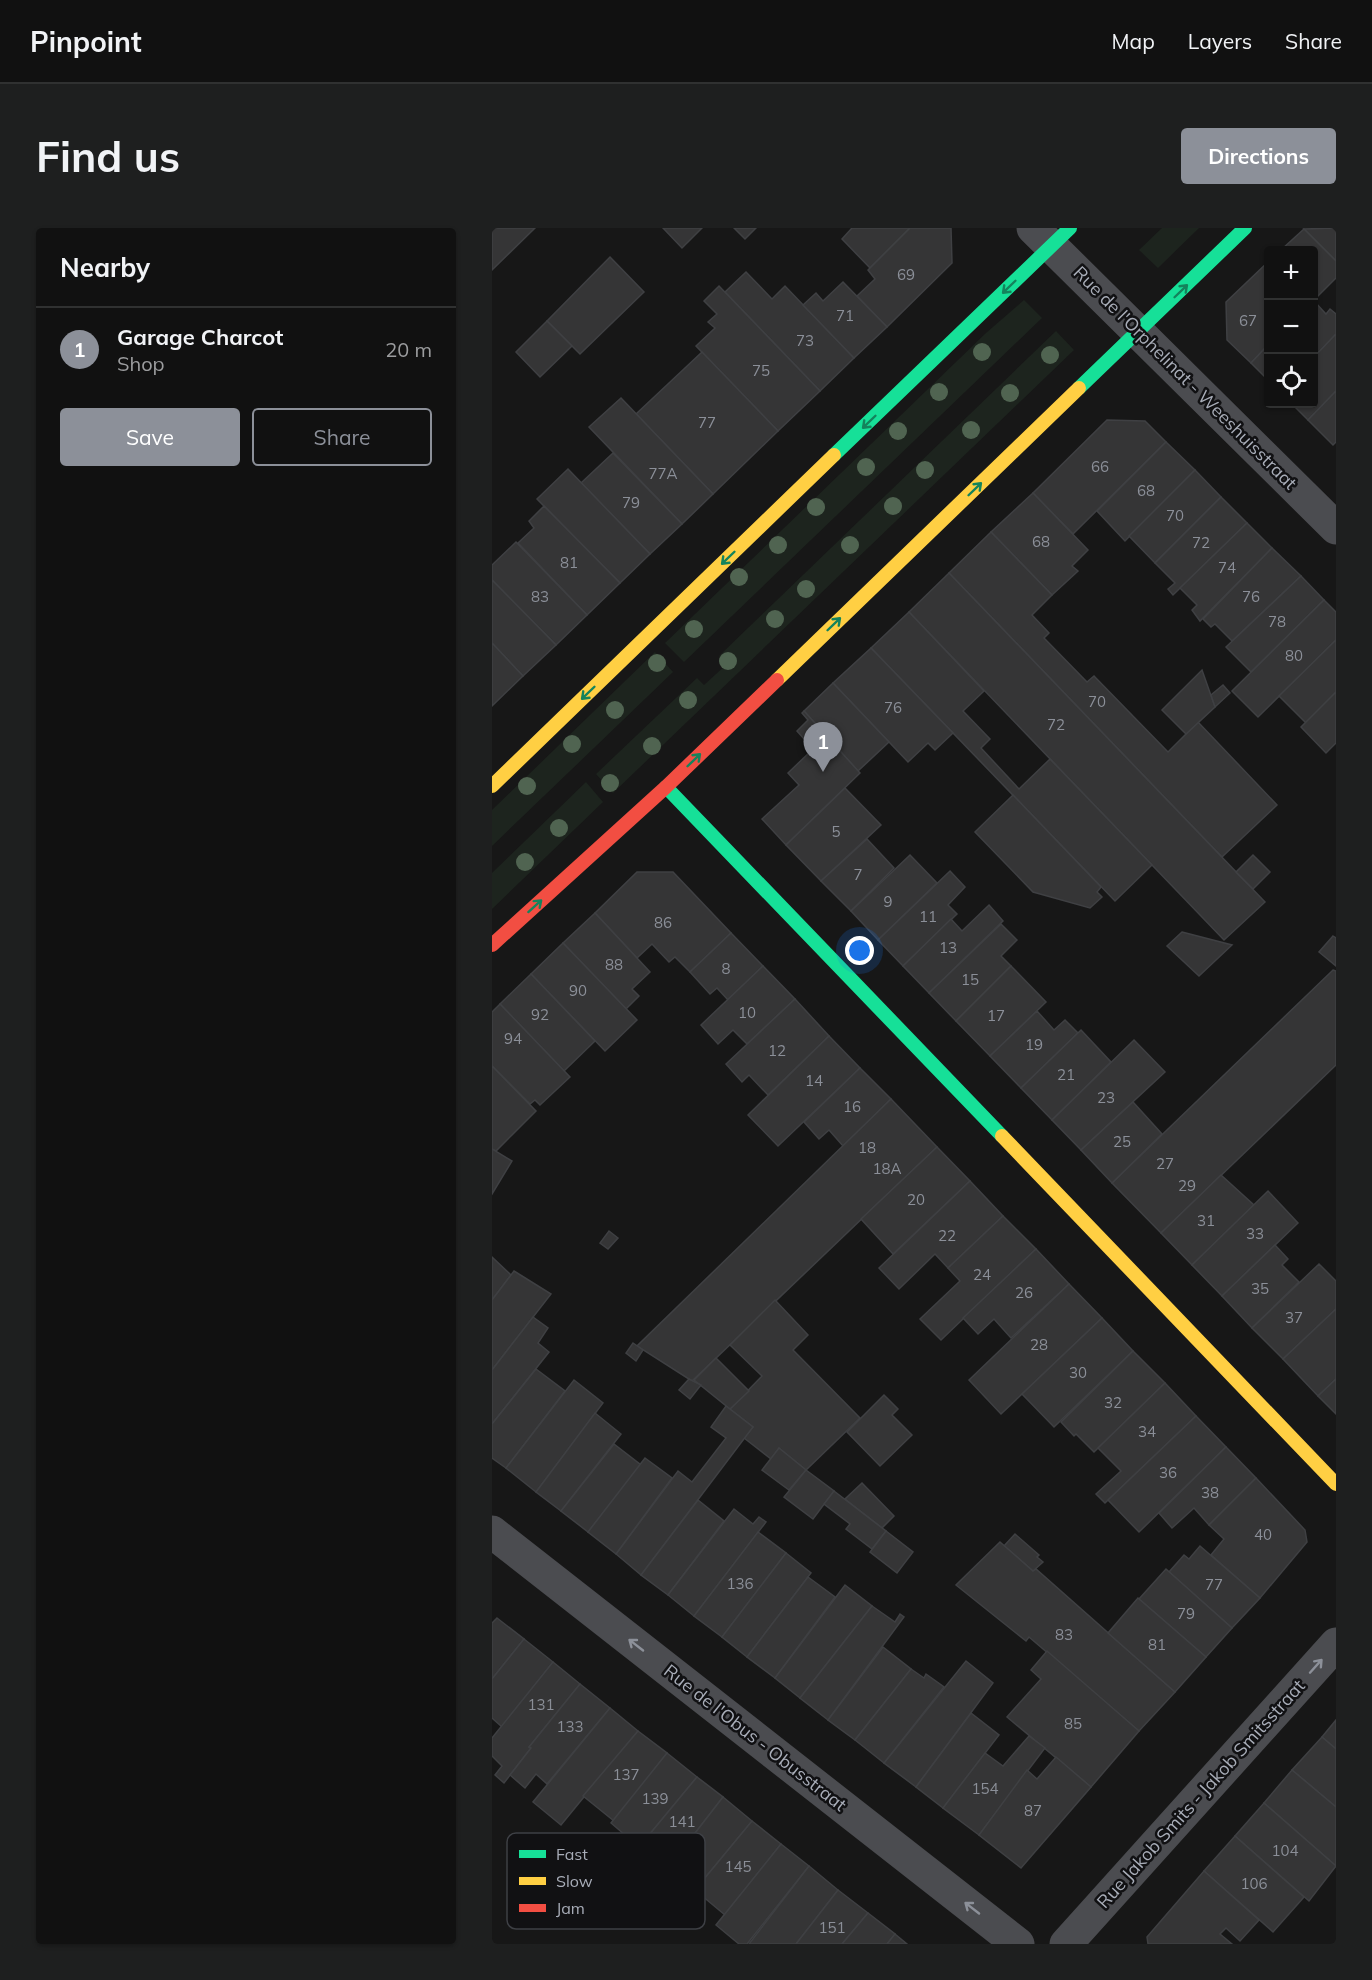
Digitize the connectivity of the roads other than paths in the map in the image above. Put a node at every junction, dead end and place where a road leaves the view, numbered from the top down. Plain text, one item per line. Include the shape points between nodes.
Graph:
1 (1245, 228) edge
2 (1051, 234) edge
3 (1139, 332) junction
4 (1336, 528) edge
5 (492, 786) edge
6 (666, 787) junction
7 (492, 945) edge
8 (1336, 1484) edge
9 (492, 1533) edge
10 (1336, 1644) edge
11 (1018, 1944) edge
12 (1066, 1944) edge

3 -> 1 main road
2 - 3 street, Rue de l'Orphelinat - Weeshuisstraat
2 -> 5 main road
3 - 4 street, Rue de l'Orphelinat - Weeshuisstraat
6 -> 3 main road
7 -> 6 main road
6 - 8 main road
11 -> 9 street, Rue de l'Obus - Obusstraat
12 -> 10 street, Rue Jakob Smits - Jakob Smitsstraat

